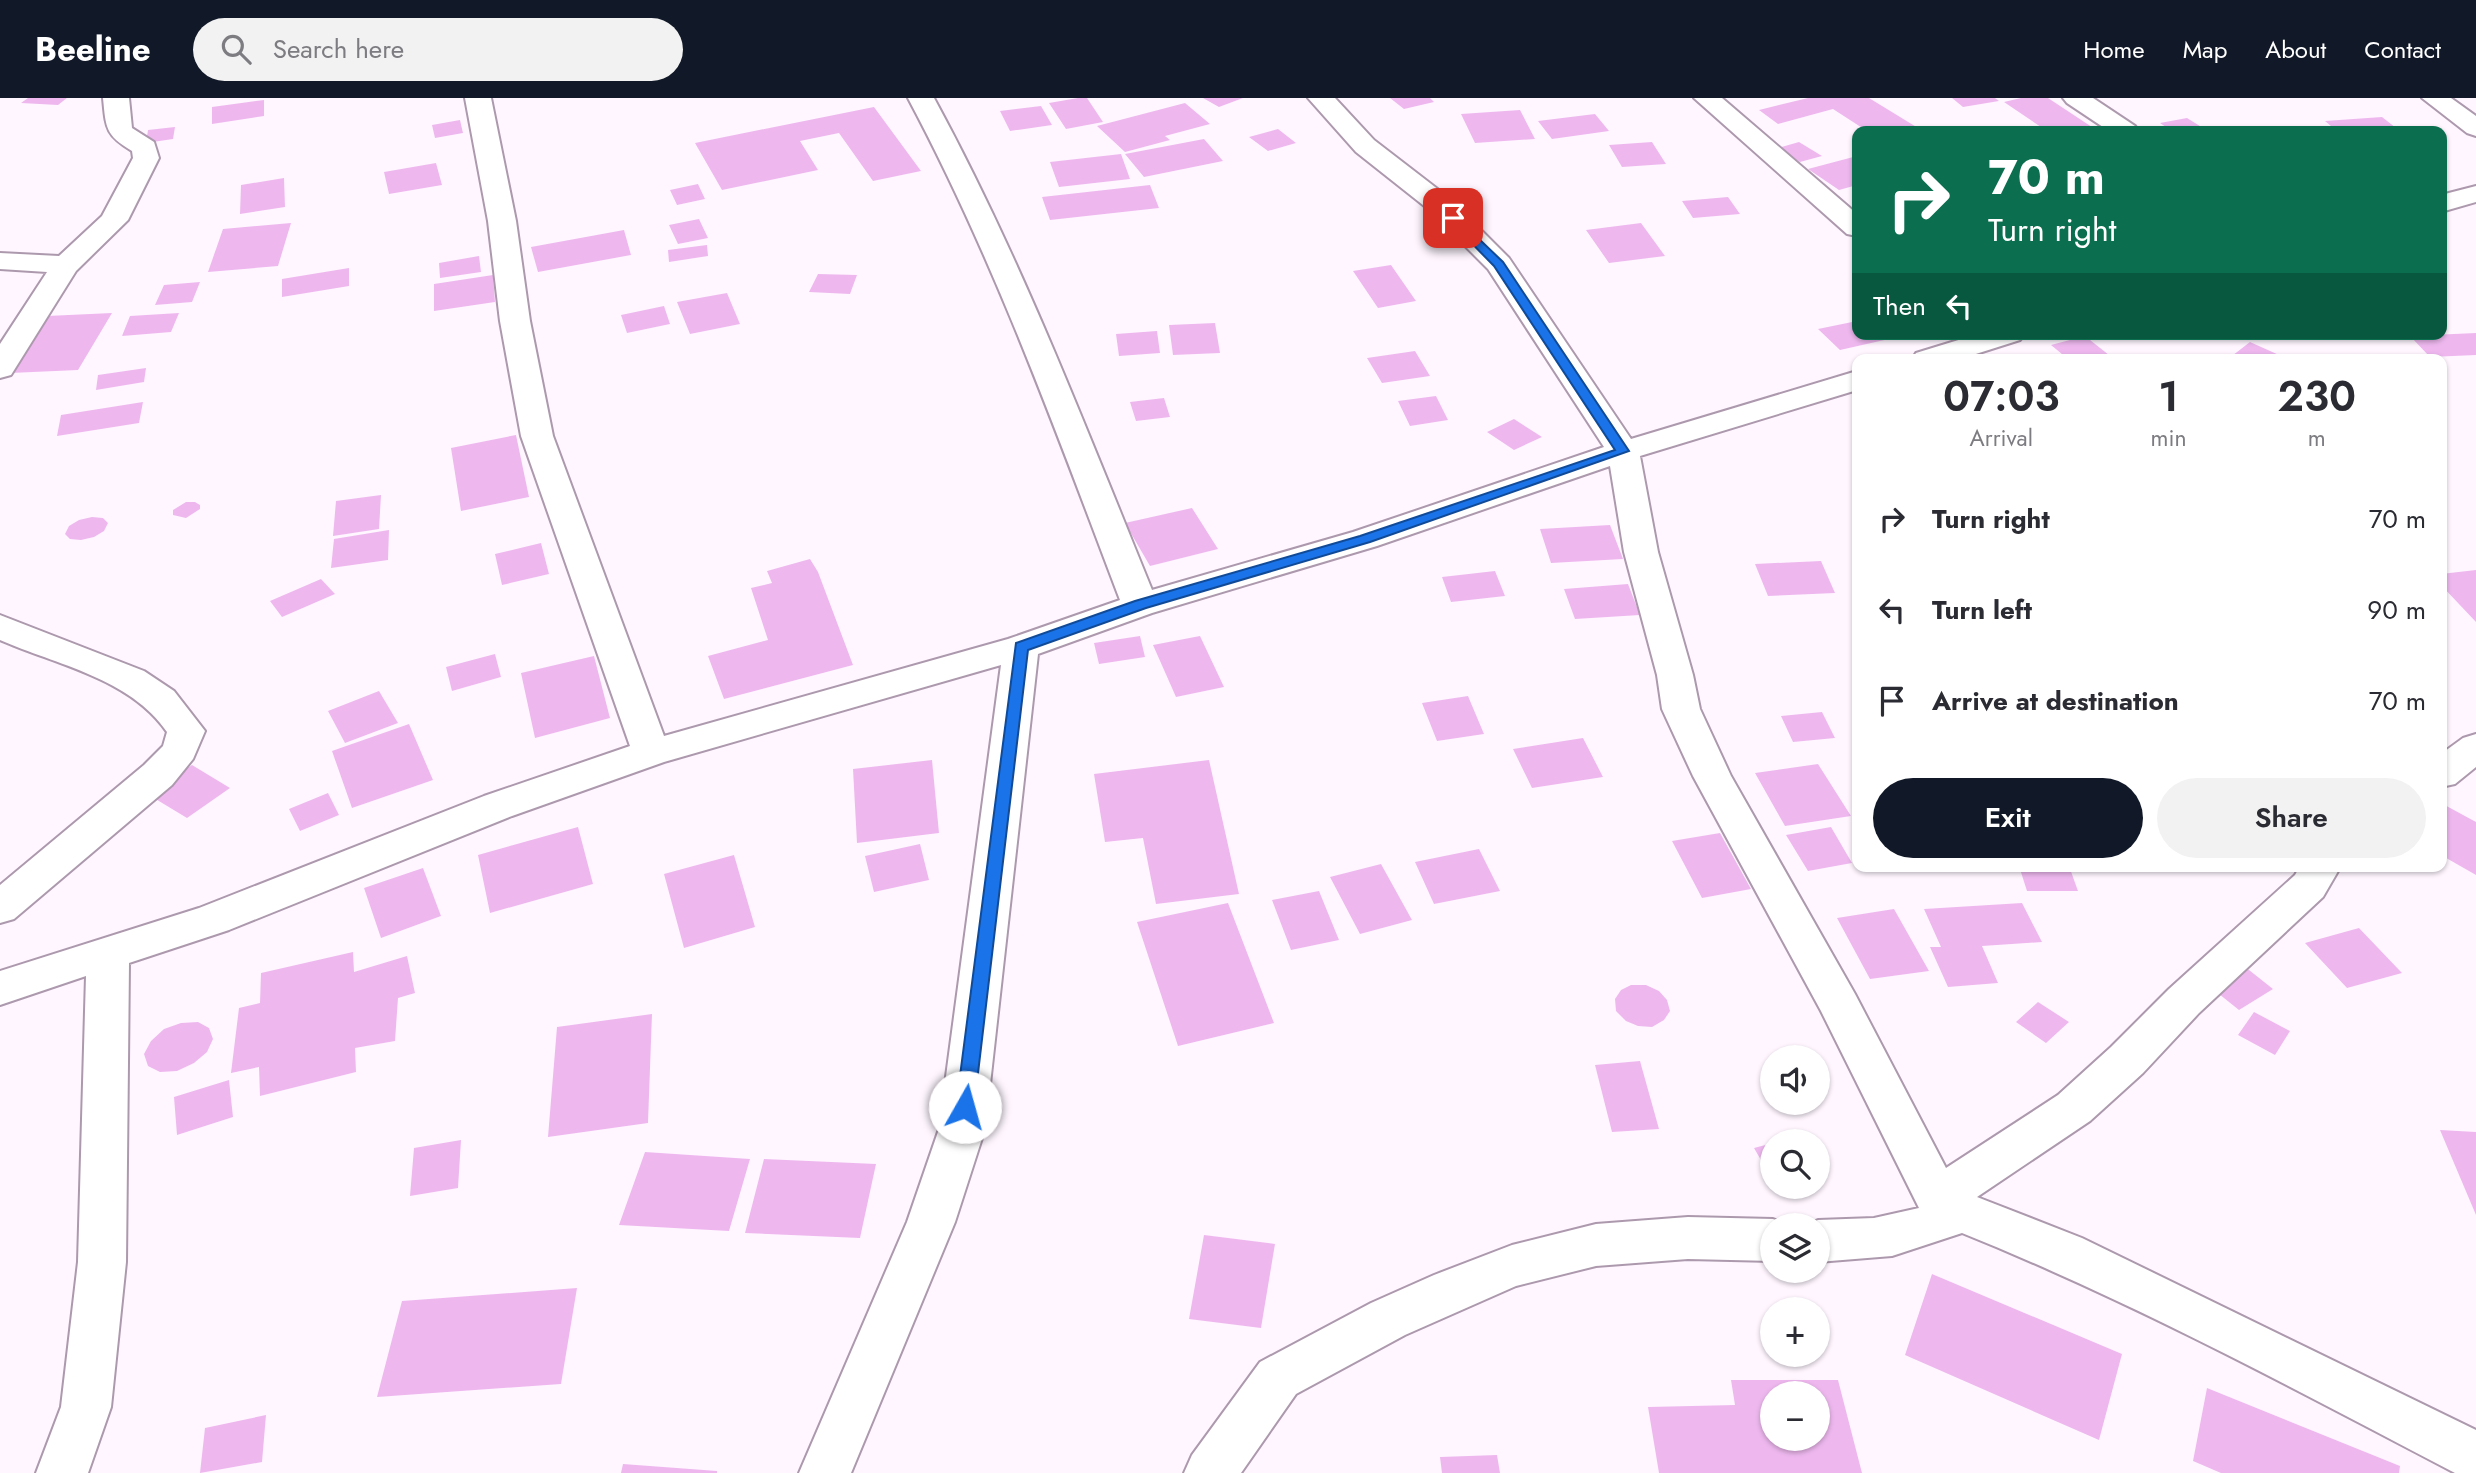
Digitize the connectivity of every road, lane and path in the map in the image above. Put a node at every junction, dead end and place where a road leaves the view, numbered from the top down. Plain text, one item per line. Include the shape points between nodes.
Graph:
1 (116, 98) edge
2 (478, 98) edge
3 (921, 98) edge
4 (1321, 98) edge
5 (1707, 98) edge
6 (2076, 98) edge
7 (2435, 98) edge
8 (2118, 126) edge
9 (2476, 128) edge
10 (2476, 194) edge
11 (2447, 202) edge
12 (1852, 225) edge
13 (0, 261) edge
14 (66, 265) junction
15 (1983, 343) edge
16 (1944, 354) edge
17 (0, 369) edge
18 (1852, 382) edge
19 (1623, 451) junction
20 (1140, 605) junction
21 (0, 626) edge
22 (1021, 647) junction
23 (2476, 747) edge
24 (650, 753) junction
25 (2447, 769) edge
26 (2317, 872) edge
27 (0, 908) edge
28 (108, 952) junction
29 (0, 988) edge
30 (1949, 1205) junction
31 (1760, 1240) edge
32 (1830, 1240) edge
33 (2476, 1457) edge
34 (62, 1473) edge
35 (825, 1473) edge
36 (1210, 1473) edge

1 - 14 street via 119,128 145,148 146,158 114,220
2 - 24 street via 537,436
3 - 20 street via 957,161 1007,270
4 - 19 street via 1365,146 1438,203 1499,264
5 - 12 street
6 - 8 street
7 - 9 street
10 - 11 street
13 - 14 street
14 - 17 street
15 - 16 street
18 - 19 street
19 - 20 street via 1365,539
19 - 30 street via 1641,552 1681,709 1712,776
20 - 22 street
21 - 27 street via 118,672 158,695 186,732 177,756 158,775
22 - 24 street
22 - 35 street via 962,1129 931,1222
23 - 25 street
24 - 28 street via 498,806 214,919
26 - 30 street via 2309,886 2074,1108
28 - 29 street
28 - 34 street via 102,1262 86,1407
30 - 32 street via 1933,1226 1893,1236
30 - 33 street via 2065,1253
31 - 36 street via 1688,1238 1596,1245 1513,1266 1451,1290 1278,1378

